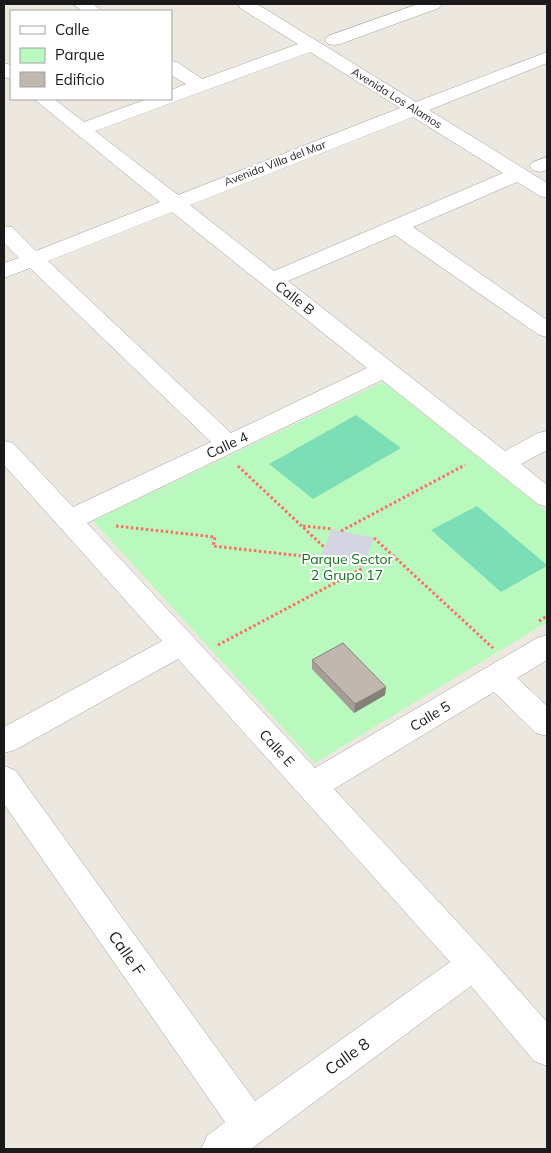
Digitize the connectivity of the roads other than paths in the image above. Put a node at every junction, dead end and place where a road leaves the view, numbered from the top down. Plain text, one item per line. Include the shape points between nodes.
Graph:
1 (246, 4) edge
2 (275, 4) edge
3 (433, 4) edge
4 (334, 40) junction
5 (547, 44) edge
6 (312, 45) junction
7 (547, 57) edge
8 (172, 67) edge
9 (200, 86) junction
10 (172, 96) edge
11 (44, 100) edge
12 (161, 100) edge
13 (417, 101) junction
14 (81, 129) junction
15 (491, 136) dead end
16 (535, 166) edge
17 (547, 192) edge
18 (168, 198) junction
19 (397, 226) junction
20 (4, 232) edge
21 (20, 254) edge
22 (4, 270) edge
23 (272, 280) junction
24 (547, 330) edge
25 (385, 369) junction
26 (547, 439) edge
27 (224, 446) junction
28 (4, 449) edge
29 (496, 457) junction
30 (547, 498) edge
31 (69, 520) junction
32 (540, 636) edge
33 (182, 644) junction
34 (491, 665) junction
35 (547, 724) edge
36 (4, 741) edge
37 (4, 779) edge
38 (312, 786) junction
39 (474, 964) junction
40 (547, 1049) edge
41 (250, 1127) junction
42 (220, 1149) edge

1 - 6 street, Avenida Los Alamos
2 - 4 street, Avenida Los Alamos
3 - 4 street
4 - 13 street, Avenida Los Alamos
5 - 13 street, Avenida Villa del Mar
6 - 9 street
6 - 13 street, Avenida Los Alamos
7 - 13 street, Avenida Villa del Mar
8 - 9 street
9 - 10 street
11 - 14 street, Calle B
12 - 14 street
13 - 15 street, Avenida Los Alamos
13 - 16 street, Avenida Los Alamos
13 - 18 street, Avenida Villa del Mar
14 - 18 street, Calle B
16 - 17 street, Avenida Los Alamos
16 - 19 street
18 - 21 street, Avenida Villa del Mar
18 - 23 street, Calle B
19 - 23 street
19 - 24 street
20 - 21 street
21 - 22 street, Avenida Villa del Mar
21 - 27 street
23 - 25 street, Calle B
25 - 27 street, Calle 4
25 - 29 street, Calle B
26 - 29 street
27 - 31 street, Calle 4
28 - 31 street, Calle E
29 - 30 street, Calle B
31 - 33 street, Calle E
32 - 34 street, Calle 5
33 - 36 street
33 - 38 street, Calle E
34 - 35 street
34 - 38 street, Calle 5
37 - 41 street, Calle F
38 - 39 street, Calle E
39 - 40 street, Calle E
39 - 41 street, Calle 8
41 - 42 street, Calle 8

